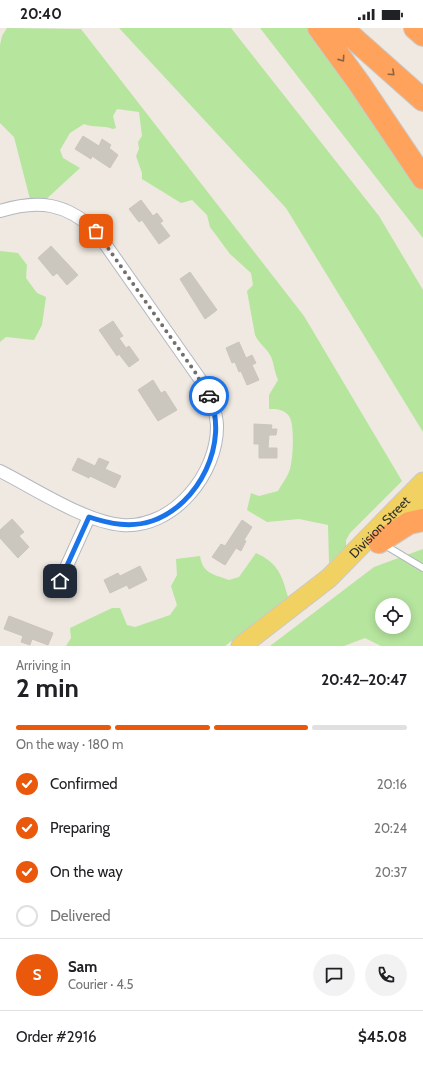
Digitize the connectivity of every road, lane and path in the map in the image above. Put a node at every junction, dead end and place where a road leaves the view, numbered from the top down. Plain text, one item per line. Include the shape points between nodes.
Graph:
1 (319, 28) edge
2 (342, 28) edge
3 (415, 28) edge
4 (423, 35) edge
5 (423, 100) edge
6 (423, 178) edge
7 (0, 211) edge
8 (0, 471) edge
9 (423, 482) edge
10 (423, 505) edge
11 (89, 517) junction
12 (423, 520) edge
13 (379, 542) junction
14 (423, 568) edge
15 (336, 571) junction
16 (60, 581) dead end
17 (241, 646) edge

1 -> 6 highway
2 -> 5 highway
3 - 4 highway
7 - 11 street via 28,204 57,206 84,220 105,243 202,382 213,404 217,426 213,448 203,474 183,501 161,517 138,524 123,525
8 - 11 street
9 - 15 main road, Division Street
10 - 13 main road, Division Street
11 - 16 street
12 - 13 highway via 409,523
13 - 14 lane
13 - 15 main road, Division Street
15 - 17 main road, Division Street

